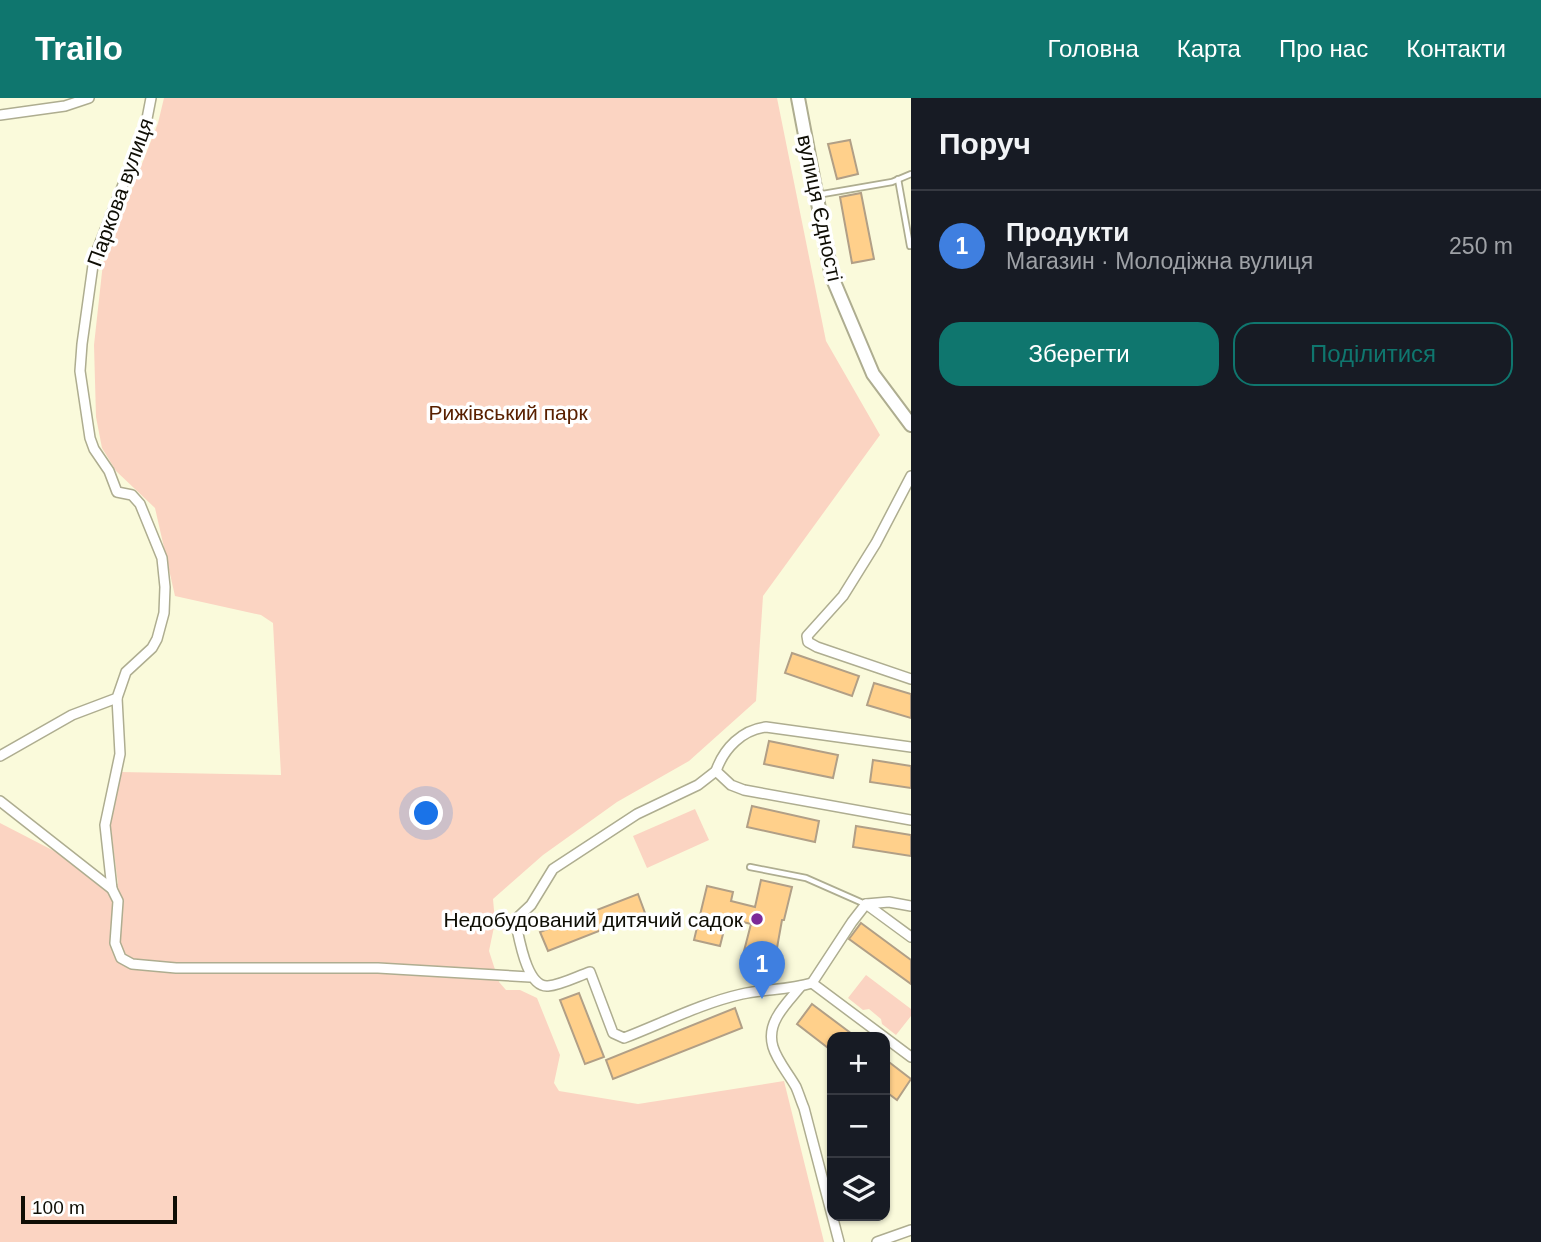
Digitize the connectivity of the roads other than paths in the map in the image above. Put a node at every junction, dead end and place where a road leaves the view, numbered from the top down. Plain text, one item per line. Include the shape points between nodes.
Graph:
1 (89, 98) edge
2 (151, 98) edge
3 (798, 98) edge
4 (0, 115) edge
5 (911, 174) edge
6 (898, 179) junction
7 (817, 195) junction
8 (910, 246) edge
9 (911, 425) edge
10 (911, 477) edge
11 (911, 679) edge
12 (117, 698) junction
13 (911, 747) edge
14 (0, 756) edge
15 (716, 771) junction
16 (0, 801) edge
17 (911, 820) edge
18 (750, 867) dead end
19 (111, 889) junction
20 (866, 904) junction
21 (911, 906) edge
22 (911, 937) edge
23 (530, 976) junction
24 (812, 983) junction
25 (801, 986) junction
26 (911, 1057) edge
27 (911, 1230) edge
28 (839, 1242) edge
29 (877, 1242) edge

1 - 4 street
2 - 12 street, Паркова вулиця via 145,129 94,258 79,371 94,449 117,492 138,500 162,558 161,628 152,648 126,672
3 - 7 street, вулиця Єдності
5 - 6 lane
6 - 7 lane
6 - 8 lane
7 - 9 street, вулиця Єдності via 832,277 873,374
10 - 11 street via 843,596 807,636 817,647
12 - 14 street via 72,715
12 - 19 street via 120,754 105,825
13 - 15 street via 766,727 747,731 722,756
15 - 17 street via 744,790
15 - 23 street via 626,821 553,869 531,905 515,920
16 - 19 street
18 - 20 lane via 806,878
19 - 23 street via 118,901 115,943 121,958 132,964
20 - 21 street
20 - 22 street
20 - 24 street
23 - 25 street via 547,986 590,972 613,1033 624,1038 742,994
24 - 25 street
24 - 26 street
25 - 28 street via 777,1016 773,1053 804,1108
27 - 29 street

